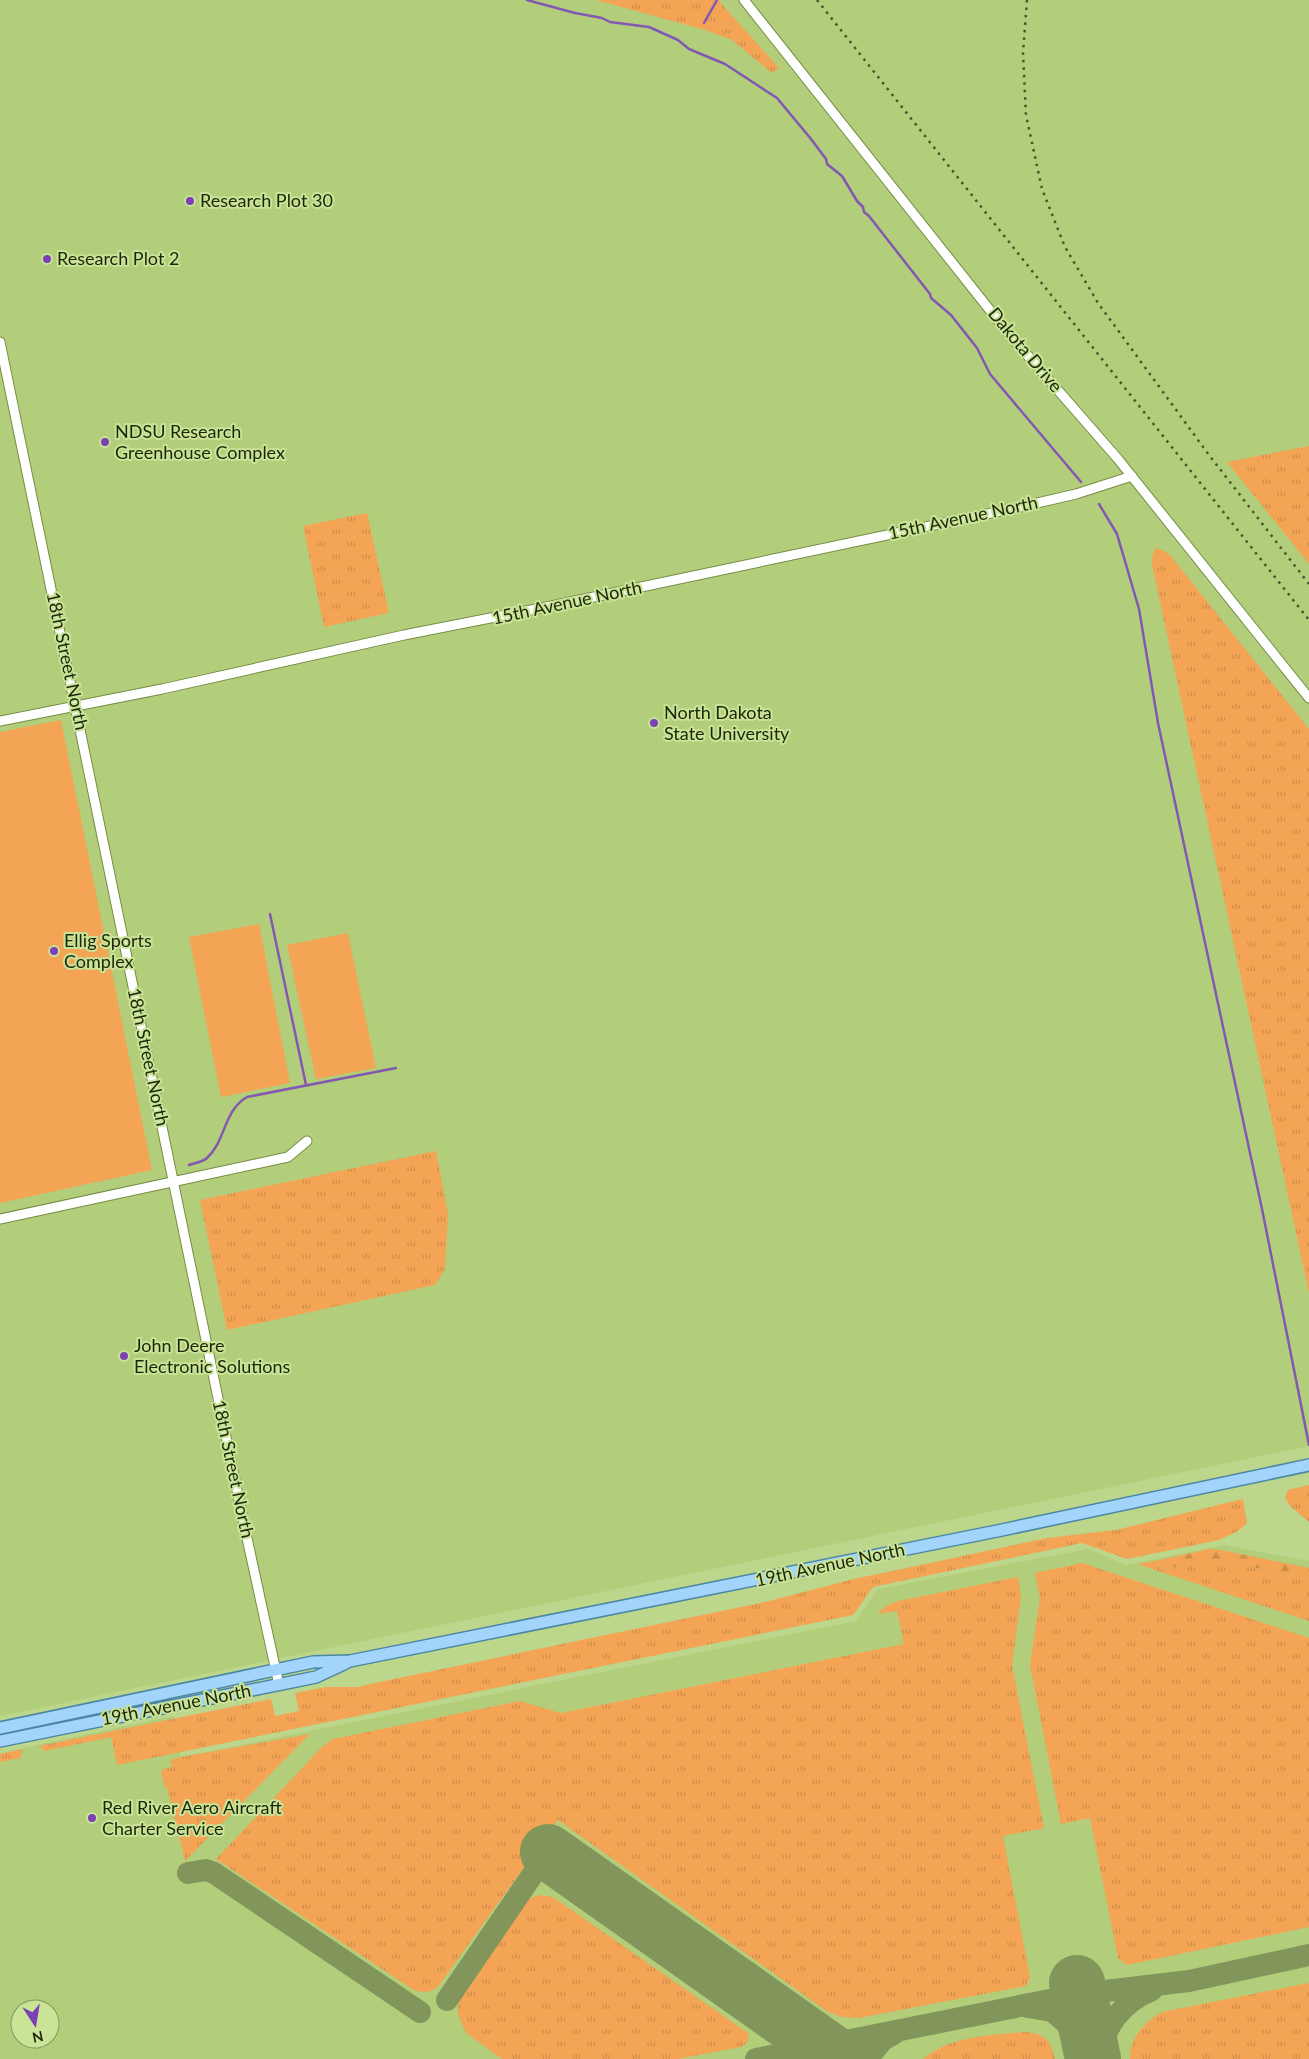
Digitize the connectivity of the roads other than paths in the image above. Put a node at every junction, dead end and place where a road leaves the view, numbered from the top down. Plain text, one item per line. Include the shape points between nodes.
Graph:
1 (744, 0) edge
2 (0, 342) edge
3 (1132, 476) junction
4 (1309, 698) edge
5 (76, 706) junction
6 (0, 721) edge
7 (307, 1141) dead end
8 (174, 1183) junction
9 (0, 1220) edge
10 (1309, 1464) edge
11 (350, 1661) junction
12 (276, 1670) junction
13 (279, 1684) junction
14 (0, 1728) edge
15 (0, 1741) edge

1 - 3 street, Dakota Drive via 1008,333
2 - 5 street, 18th Street North
3 - 4 street, Dakota Drive
3 - 5 street, 15th Avenue North via 1020,507
5 - 6 street, 15th Avenue North
5 - 8 street, 18th Street North
7 - 8 street via 288,1157
8 - 9 street
8 - 12 street, 18th Street North
10 - 11 main road, 19th Avenue North via 911,1549
11 - 12 main road, 19th Avenue North via 313,1662
11 - 13 main road, 19th Avenue North via 316,1677
12 - 13 street, 18th Street North
12 - 14 main road, 19th Avenue North
13 - 15 main road, 19th Avenue North

